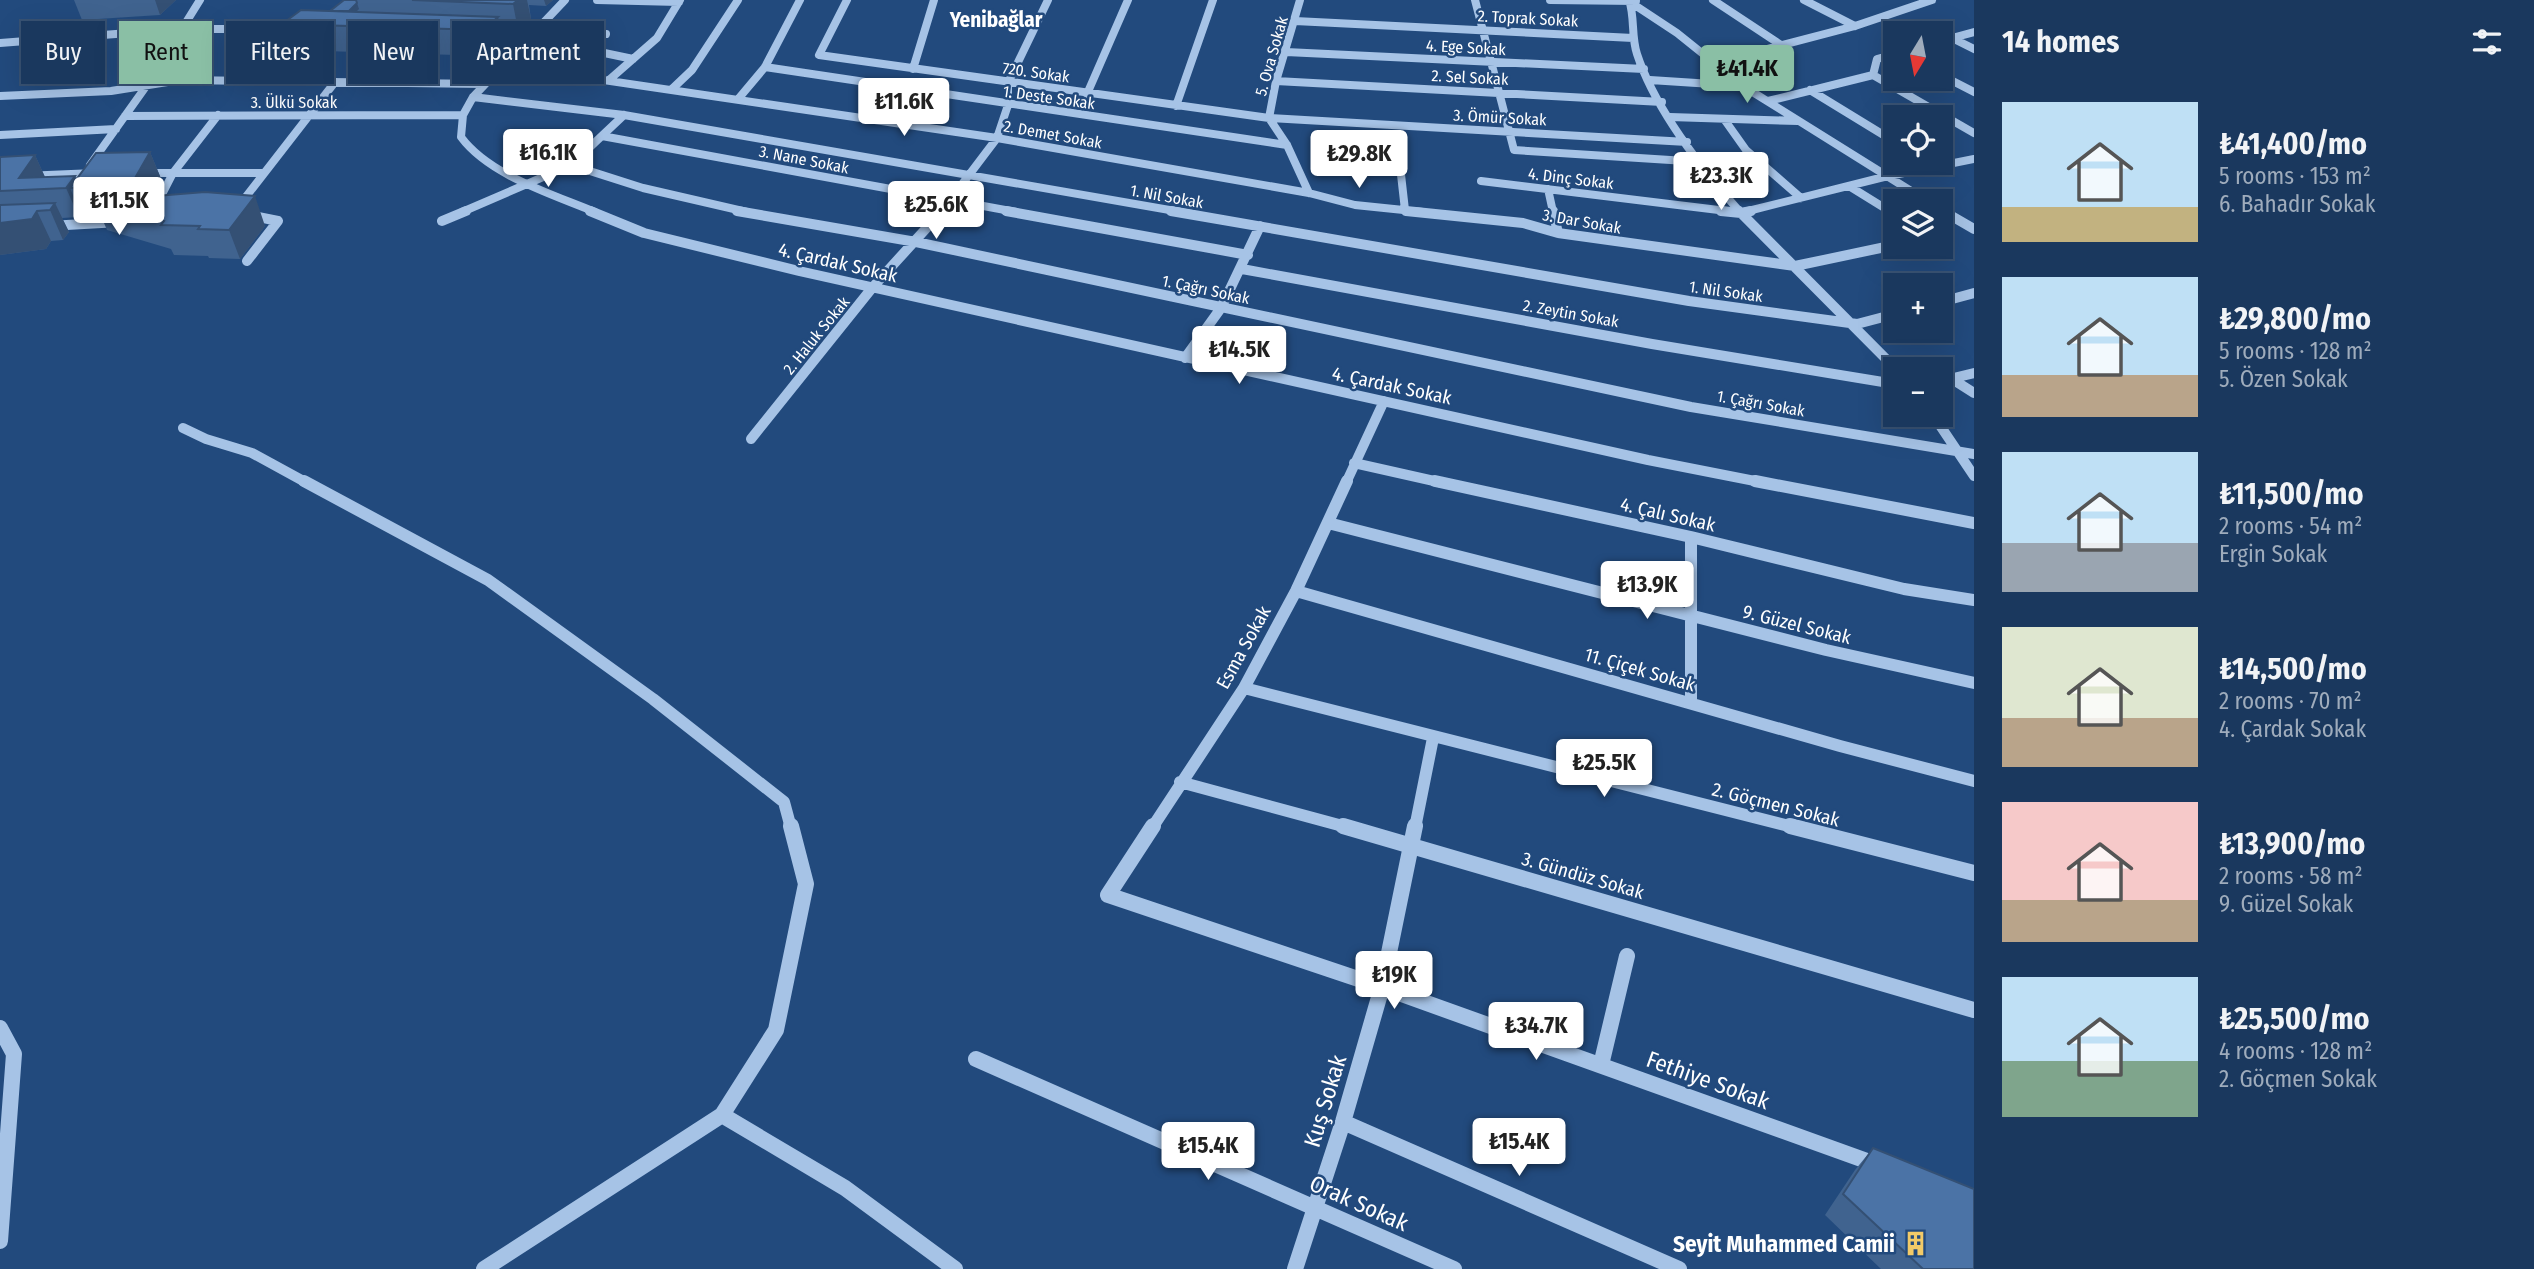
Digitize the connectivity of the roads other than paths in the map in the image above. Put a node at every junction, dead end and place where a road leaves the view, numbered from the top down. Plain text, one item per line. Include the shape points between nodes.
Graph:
1 (200, 0) edge
2 (565, 0) edge
3 (597, 0) edge
4 (738, 0) edge
5 (800, 0) edge
6 (847, 0) edge
7 (934, 0) edge
8 (1048, 0) edge
9 (1128, 0) edge
10 (1213, 0) edge
11 (1300, 0) edge
12 (1475, 0) edge
13 (1550, 0) edge
14 (1713, 0) edge
15 (1804, 0) edge
16 (1932, 0) edge
17 (680, 1) edge
18 (1633, 1) edge
19 (536, 12) dead end
20 (550, 13) junction
21 (186, 21) edge
22 (543, 21) edge
23 (1295, 22) junction
24 (1855, 26) junction
25 (1483, 30) junction
26 (1974, 32) edge
27 (119, 34) edge
28 (1633, 38) junction
29 (1953, 38) edge
30 (1953, 38) edge
31 (0, 43) edge
32 (1781, 45) junction
33 (1974, 49) edge
34 (1286, 52) junction
35 (604, 53) edge
36 (1883, 57) edge
37 (633, 59) junction
38 (1491, 62) junction
39 (1714, 63) junction
40 (765, 67) junction
41 (913, 69) junction
42 (1644, 69) junction
43 (1873, 75) junction
44 (604, 79) edge
45 (609, 80) junction
46 (1650, 80) junction
47 (1276, 81) junction
48 (1953, 81) edge
49 (335, 82) junction
50 (1008, 83) junction
51 (452, 84) edge
52 (484, 84) edge
53 (147, 85) junction
54 (1743, 86) junction
55 (672, 89) junction
56 (1810, 90) junction
57 (1974, 92) edge
58 (1499, 93) junction
59 (1087, 94) junction
60 (0, 96) edge
61 (473, 97) junction
62 (739, 98) junction
63 (1768, 101) junction
64 (1662, 102) junction
65 (1008, 105) junction
66 (1176, 106) junction
67 (218, 115) junction
68 (463, 115) junction
69 (624, 115) junction
70 (125, 116) junction
71 (308, 116) junction
72 (1670, 117) junction
73 (1269, 118) junction
74 (1724, 119) junction
75 (1798, 121) junction
76 (116, 129) junction
77 (1509, 132) junction
78 (1974, 132) edge
79 (0, 135) edge
80 (1883, 135) edge
81 (602, 136) junction
82 (997, 138) junction
83 (1687, 142) junction
84 (1287, 145) junction
85 (1398, 148) dead end
86 (1974, 159) edge
87 (1963, 161) junction
88 (1702, 162) junction
89 (1953, 162) edge
90 (571, 165) junction
91 (1974, 168) edge
92 (84, 173) junction
93 (110, 173) edge
94 (135, 173) edge
95 (173, 173) junction
96 (264, 173) junction
97 (1892, 175) edge
98 (0, 177) edge
99 (970, 177) junction
100 (1884, 177) junction
101 (1481, 181) dead end
102 (525, 183) junction
103 (1849, 186) junction
104 (1548, 189) junction
105 (1906, 189) edge
106 (1309, 193) junction
107 (1801, 198) junction
108 (951, 201) junction
109 (1883, 207) edge
110 (236, 210) junction
111 (1405, 210) junction
112 (223, 211) edge
113 (1741, 213) junction
114 (1953, 216) edge
115 (148, 221) edge
116 (442, 221) dead end
117 (126, 222) edge
118 (38, 226) edge
119 (1260, 226) junction
120 (1974, 229) edge
121 (1558, 233) junction
122 (916, 242) junction
123 (1883, 248) edge
124 (1248, 255) junction
125 (247, 261) dead end
126 (1795, 266) junction
127 (1242, 269) junction
128 (873, 288) junction
129 (1974, 293) edge
130 (1953, 299) edge
131 (1221, 308) junction
132 (1883, 317) edge
133 (1857, 324) junction
134 (1886, 357) edge
135 (1185, 358) junction
136 (1974, 373) edge
137 (1953, 378) edge
138 (1883, 382) edge
139 (1953, 383) edge
140 (1974, 393) edge
141 (1384, 401) junction
142 (1942, 427) edge
143 (183, 428) dead end
144 (751, 439) dead end
145 (1961, 454) junction
146 (1974, 454) edge
147 (1354, 463) junction
148 (1974, 476) edge
149 (1328, 523) junction
150 (1974, 523) edge
151 (1691, 537) junction
152 (1296, 591) junction
153 (1974, 600) edge
154 (1691, 615) junction
155 (1974, 683) edge
156 (1244, 688) junction
157 (1691, 703) junction
158 (1433, 738) junction
159 (1974, 781) edge
160 (1180, 782) junction
161 (1412, 845) junction
162 (1974, 873) edge
163 (1108, 895) joint
164 (1626, 956) dead end
165 (1382, 987) junction
166 (1974, 1010) edge
167 (0, 1028) edge
168 (976, 1059) dead end
169 (1601, 1065) junction
170 (722, 1115) junction
171 (1343, 1122) junction
172 (1897, 1171) edge
173 (1314, 1208) junction
174 (0, 1241) edge
175 (484, 1269) edge
176 (955, 1269) edge
177 (1295, 1269) edge
178 (1454, 1269) edge
179 (1679, 1269) edge

1 - 21 street
2 - 20 street
3 - 17 street
4 - 55 street via 692,70
5 - 40 street
6 - 41 street, 720. Sokak via 818,54
7 - 41 street
8 - 50 street, 2. Haluk Sokak
9 - 59 street
10 - 66 street
11 - 23 street, 5. Ova Sokak
12 - 25 street
13 - 18 street
14 - 32 street
15 - 24 street
16 - 24 street
17 - 37 street via 657,38
18 - 28 street
18 - 39 street
19 - 20 street
20 - 22 street
23 - 25 street, 2. Toprak Sokak
23 - 34 street, 5. Ova Sokak
24 - 32 street
25 - 28 street, 2. Toprak Sokak
25 - 38 street
26 - 29 street
27 - 31 street
28 - 42 street
30 - 33 street
32 - 39 street
34 - 38 street, 4. Ege Sokak
34 - 47 street, 5. Ova Sokak
35 - 37 street
36 - 43 street via 1877,59
37 - 45 street
38 - 42 street, 4. Ege Sokak
38 - 58 street
39 - 54 street
40 - 62 street
40 - 65 street, 1. Deste Sokak
41 - 50 street, 720. Sokak
42 - 46 street
43 - 56 street
43 - 78 street
44 - 45 street, 2. Demet Sokak
45 - 55 street, 2. Demet Sokak
46 - 54 street
46 - 64 street
47 - 58 street, 2. Sel Sokak
47 - 73 street, 5. Ova Sokak
48 - 57 street
49 - 51 street
49 - 53 street via 180,80
49 - 71 street
50 - 59 street, 720. Sokak
50 - 65 street, 2. Haluk Sokak
52 - 61 street
53 - 60 street
53 - 70 street
54 - 63 street
55 - 62 street, 2. Demet Sokak
56 - 63 street
56 - 80 street
58 - 64 street, 2. Sel Sokak
58 - 77 street
59 - 66 street, 720. Sokak
61 - 68 street
61 - 69 street, 1. Nil Sokak
62 - 82 street, 2. Demet Sokak
63 - 75 street
64 - 72 street
65 - 82 street, 2. Haluk Sokak
65 - 84 street, 1. Deste Sokak
66 - 73 street, 720. Sokak
67 - 70 street, 3. Ülkü Sokak
67 - 71 street, 3. Ülkü Sokak
67 - 95 street
68 - 71 street, 3. Ülkü Sokak
68 - 102 street via 461,137 472,152
69 - 81 street
69 - 99 street, 1. Nil Sokak
70 - 76 street
71 - 96 street
72 - 74 street
72 - 83 street
73 - 77 street, 3. Ömür Sokak
73 - 84 street, 5. Ova Sokak
74 - 75 street
74 - 107 street via 1746,150
75 - 100 street
76 - 79 street
76 - 92 street
77 - 83 street, 3. Ömür Sokak
77 - 88 street via 1514,149
81 - 90 street
81 - 108 street, 3. Nane Sokak
82 - 99 street, 2. Haluk Sokak
82 - 106 street, 2. Demet Sokak
83 - 88 street
84 - 106 street, 5. Ova Sokak
85 - 111 street
86 - 87 street
87 - 89 street
87 - 91 street
88 - 113 street
90 - 102 street
90 - 122 street, 1. Çağrı Sokak via 723,208
92 - 93 street
92 - 98 street
94 - 95 street
95 - 96 street
95 - 115 street
96 - 110 street
97 - 100 street
99 - 108 street, 2. Haluk Sokak
99 - 119 street, 1. Nil Sokak
100 - 103 street
100 - 105 street
101 - 104 street, 4. Dinç Sokak
102 - 116 street
102 - 128 street, 4. Çardak Sokak via 644,233
103 - 107 street
103 - 109 street
104 - 113 street, 4. Dinç Sokak
104 - 121 street
106 - 111 street, 3. Dar Sokak via 1354,205
107 - 113 street
108 - 122 street, 2. Haluk Sokak
108 - 124 street, 3. Nane Sokak
110 - 112 street
110 - 125 street via 278,221
111 - 121 street, 3. Dar Sokak via 1523,223
113 - 126 street
114 - 120 street
117 - 118 street
119 - 124 street
119 - 133 street, 1. Nil Sokak via 1689,300
121 - 126 street, 3. Dar Sokak
122 - 128 street, 2. Haluk Sokak
122 - 131 street, 1. Çağrı Sokak
123 - 126 street, 3. Dar Sokak
124 - 127 street
126 - 133 street
127 - 131 street
127 - 138 street, 2. Zeytin Sokak
128 - 135 street, 4. Çardak Sokak
128 - 144 street, 2. Haluk Sokak
129 - 130 street
131 - 135 street
131 - 145 street, 1. Çağrı Sokak via 1691,407
132 - 133 street
133 - 134 street
135 - 141 street, 4. Çardak Sokak
136 - 137 street
139 - 140 street
141 - 147 street, Esma Sokak
141 - 150 street, 4. Çardak Sokak via 1648,460
142 - 145 street
143 - 170 street via 252,453 488,580 653,699 784,802 806,884 776,1030
145 - 146 street
145 - 148 street
147 - 149 street, Esma Sokak
147 - 151 street, 4. Çalı Sokak
149 - 152 street, Esma Sokak
149 - 154 street, 9. Güzel Sokak
151 - 153 street, 4. Çalı Sokak via 1904,589
151 - 154 street
152 - 156 street, Esma Sokak
152 - 157 street, 11. Çiçek Sokak
154 - 155 street, 9. Güzel Sokak
154 - 157 street
156 - 158 street, 2. Göçmen Sokak
156 - 160 street, Esma Sokak
157 - 159 street, 11. Çiçek Sokak
158 - 161 street, Kuş Sokak
158 - 162 street, 2. Göçmen Sokak
160 - 161 street, 3. Gündüz Sokak
160 - 163 street, Esma Sokak
161 - 165 street, Kuş Sokak
161 - 166 street, 3. Gündüz Sokak
163 - 165 street, Fethiye Sokak
164 - 169 street
165 - 169 street, Fethiye Sokak
165 - 171 street, Kuş Sokak
167 - 174 street via 14,1055
168 - 173 street, Orak Sokak
169 - 172 street, Fethiye Sokak
170 - 175 street
170 - 176 street via 845,1188
171 - 173 street, Kuş Sokak
171 - 179 street
173 - 177 street, Kuş Sokak
173 - 178 street, Orak Sokak

